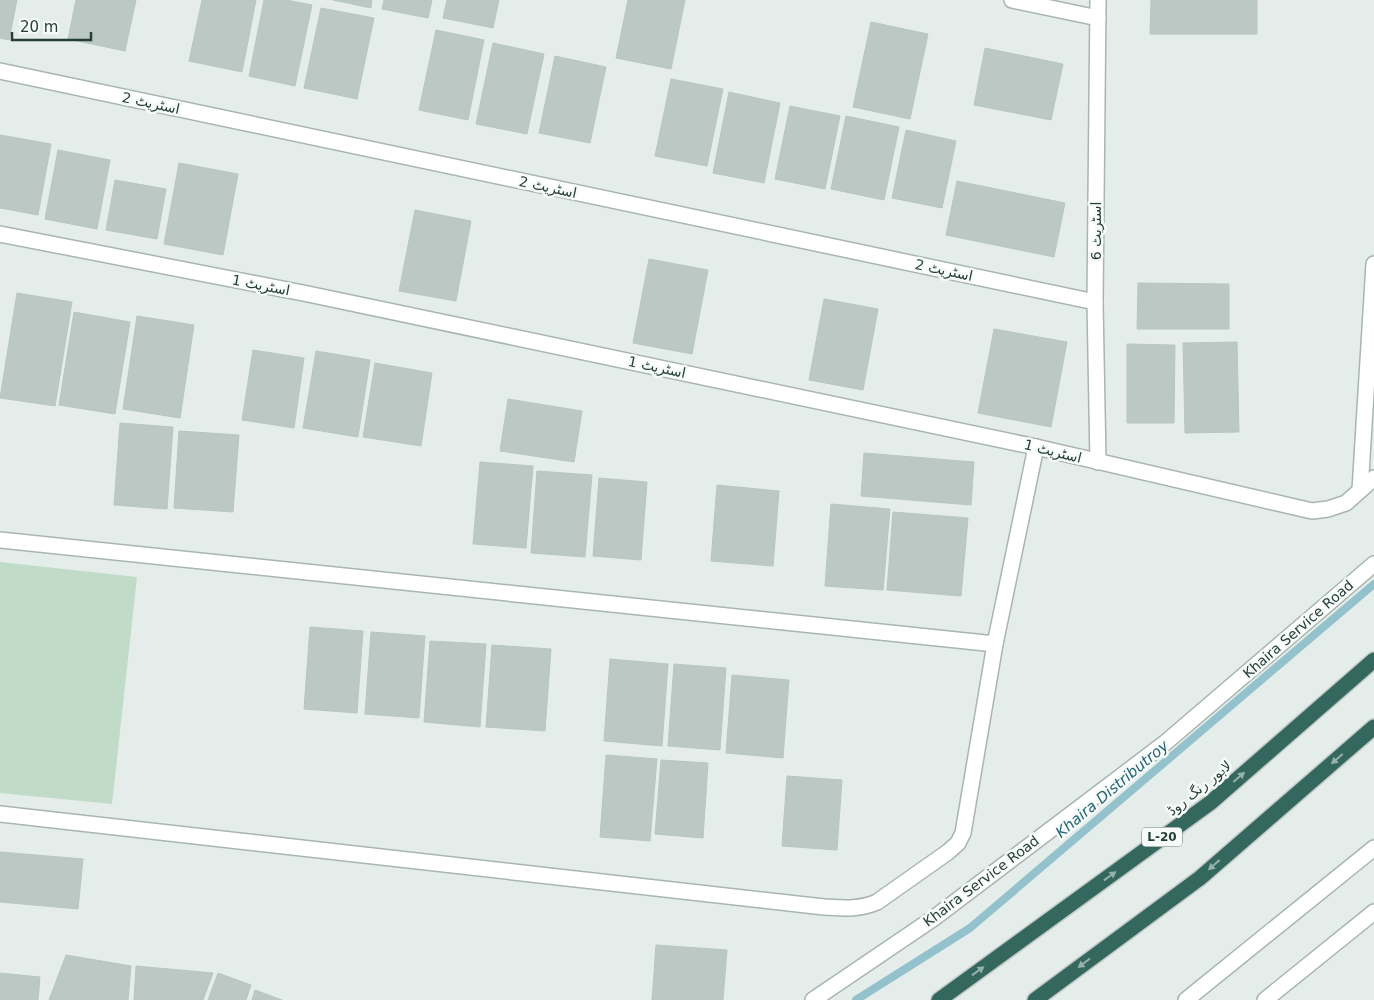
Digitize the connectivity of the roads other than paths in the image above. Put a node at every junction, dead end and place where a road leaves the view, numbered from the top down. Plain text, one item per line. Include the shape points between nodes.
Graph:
1 (1012, 0) edge
2 (1098, 0) edge
3 (1098, 18) junction
4 (0, 71) edge
5 (0, 234) edge
6 (1374, 264) edge
7 (1095, 302) junction
8 (1036, 447) junction
9 (1098, 462) junction
10 (1374, 478) edge
11 (1360, 490) junction
12 (0, 540) edge
13 (1374, 564) edge
14 (995, 644) junction
15 (1374, 660) edge
16 (1374, 728) edge
17 (0, 814) edge
18 (1374, 848) edge
19 (1374, 912) edge
20 (813, 1000) edge
21 (939, 1000) edge
22 (1035, 1000) edge
23 (1186, 1000) edge
24 (1265, 1000) edge

1 - 3 street
2 - 3 street, اسٹریٹ 6
3 - 7 street, اسٹریٹ 6
4 - 7 street, اسٹریٹ 2
5 - 8 street, اسٹریٹ 1 via 318,296
6 - 11 street
7 - 9 street, اسٹریٹ 6
8 - 9 street, اسٹریٹ 1
8 - 14 street
9 - 11 street, اسٹریٹ 1 via 1312,511 1346,503
10 - 11 street
12 - 14 street
13 - 20 street, Khaira Service Road via 1165,743 934,918
14 - 17 street via 963,833 948,852 866,907 824,907
21 -> 15 highway, لاہور رنگ روڈ / L-20 via 1210,803
16 -> 22 highway via 1200,878
18 - 23 street
19 - 24 street

